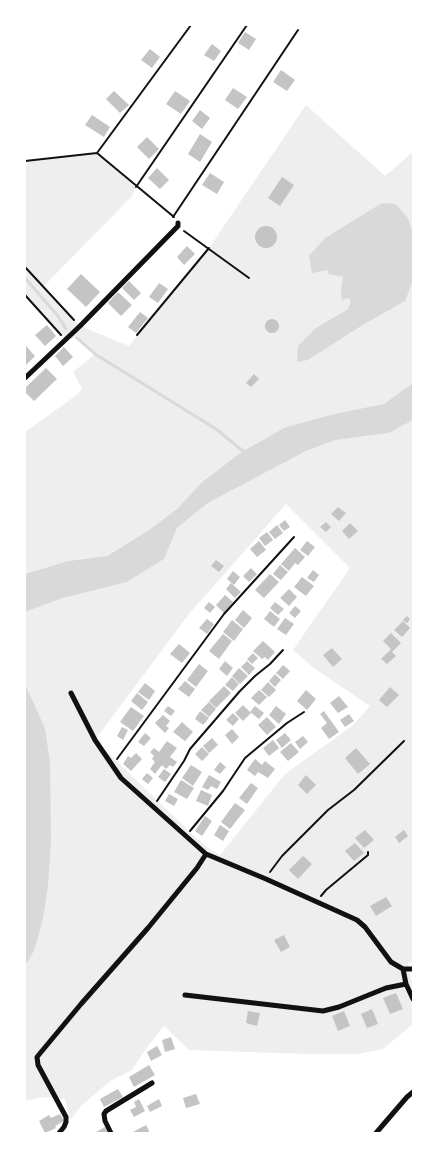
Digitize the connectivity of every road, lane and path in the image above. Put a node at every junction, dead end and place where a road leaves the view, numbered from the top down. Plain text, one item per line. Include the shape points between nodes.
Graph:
1 (192, 25) edge
2 (247, 25) edge
3 (298, 30) dead end
4 (98, 153) junction
5 (25, 161) edge
6 (136, 187) junction
7 (174, 217) junction
8 (178, 224) junction
9 (209, 248) junction
10 (25, 267) edge
11 (249, 278) dead end
12 (25, 295) edge
13 (80, 326) junction
14 (137, 335) dead end
15 (65, 339) junction
16 (25, 378) edge
17 (294, 537) dead end
18 (283, 650) dead end
19 (71, 692) dead end
20 (304, 712) dead end
21 (404, 741) dead end
22 (112, 765) junction
23 (153, 807) junction
24 (185, 836) junction
25 (368, 852) dead end
26 (206, 854) junction
27 (266, 879) junction
28 (317, 902) junction
29 (403, 969) junction
30 (413, 969) edge
31 (406, 984) junction
32 (185, 995) dead end
33 (413, 999) edge
34 (152, 1083) dead end
35 (413, 1092) edge
36 (59, 1133) edge
37 (111, 1133) edge
38 (376, 1133) edge

1 - 4 path
2 - 6 path
3 - 7 path
4 - 5 path
4 - 6 path
6 - 7 path
7 - 8 path
8 - 9 path
8 - 13 street
9 - 11 path
9 - 14 path
10 - 13 path
12 - 15 path
13 - 15 street
15 - 16 street
17 - 22 path via 224,614
18 - 23 path via 190,748
19 - 22 street via 95,740
20 - 24 path via 246,758
21 - 27 path via 310,828 277,862
22 - 23 street via 121,778
23 - 24 street
24 - 26 street
25 - 28 path
26 - 27 street
26 - 36 street via 148,928 37,1057 38,1065 66,1117
27 - 28 street
28 - 29 street via 366,927 391,962
29 - 30 street
29 - 31 street
31 - 32 street via 323,1010
31 - 33 street
34 - 37 street via 106,1111 105,1121
35 - 38 street

